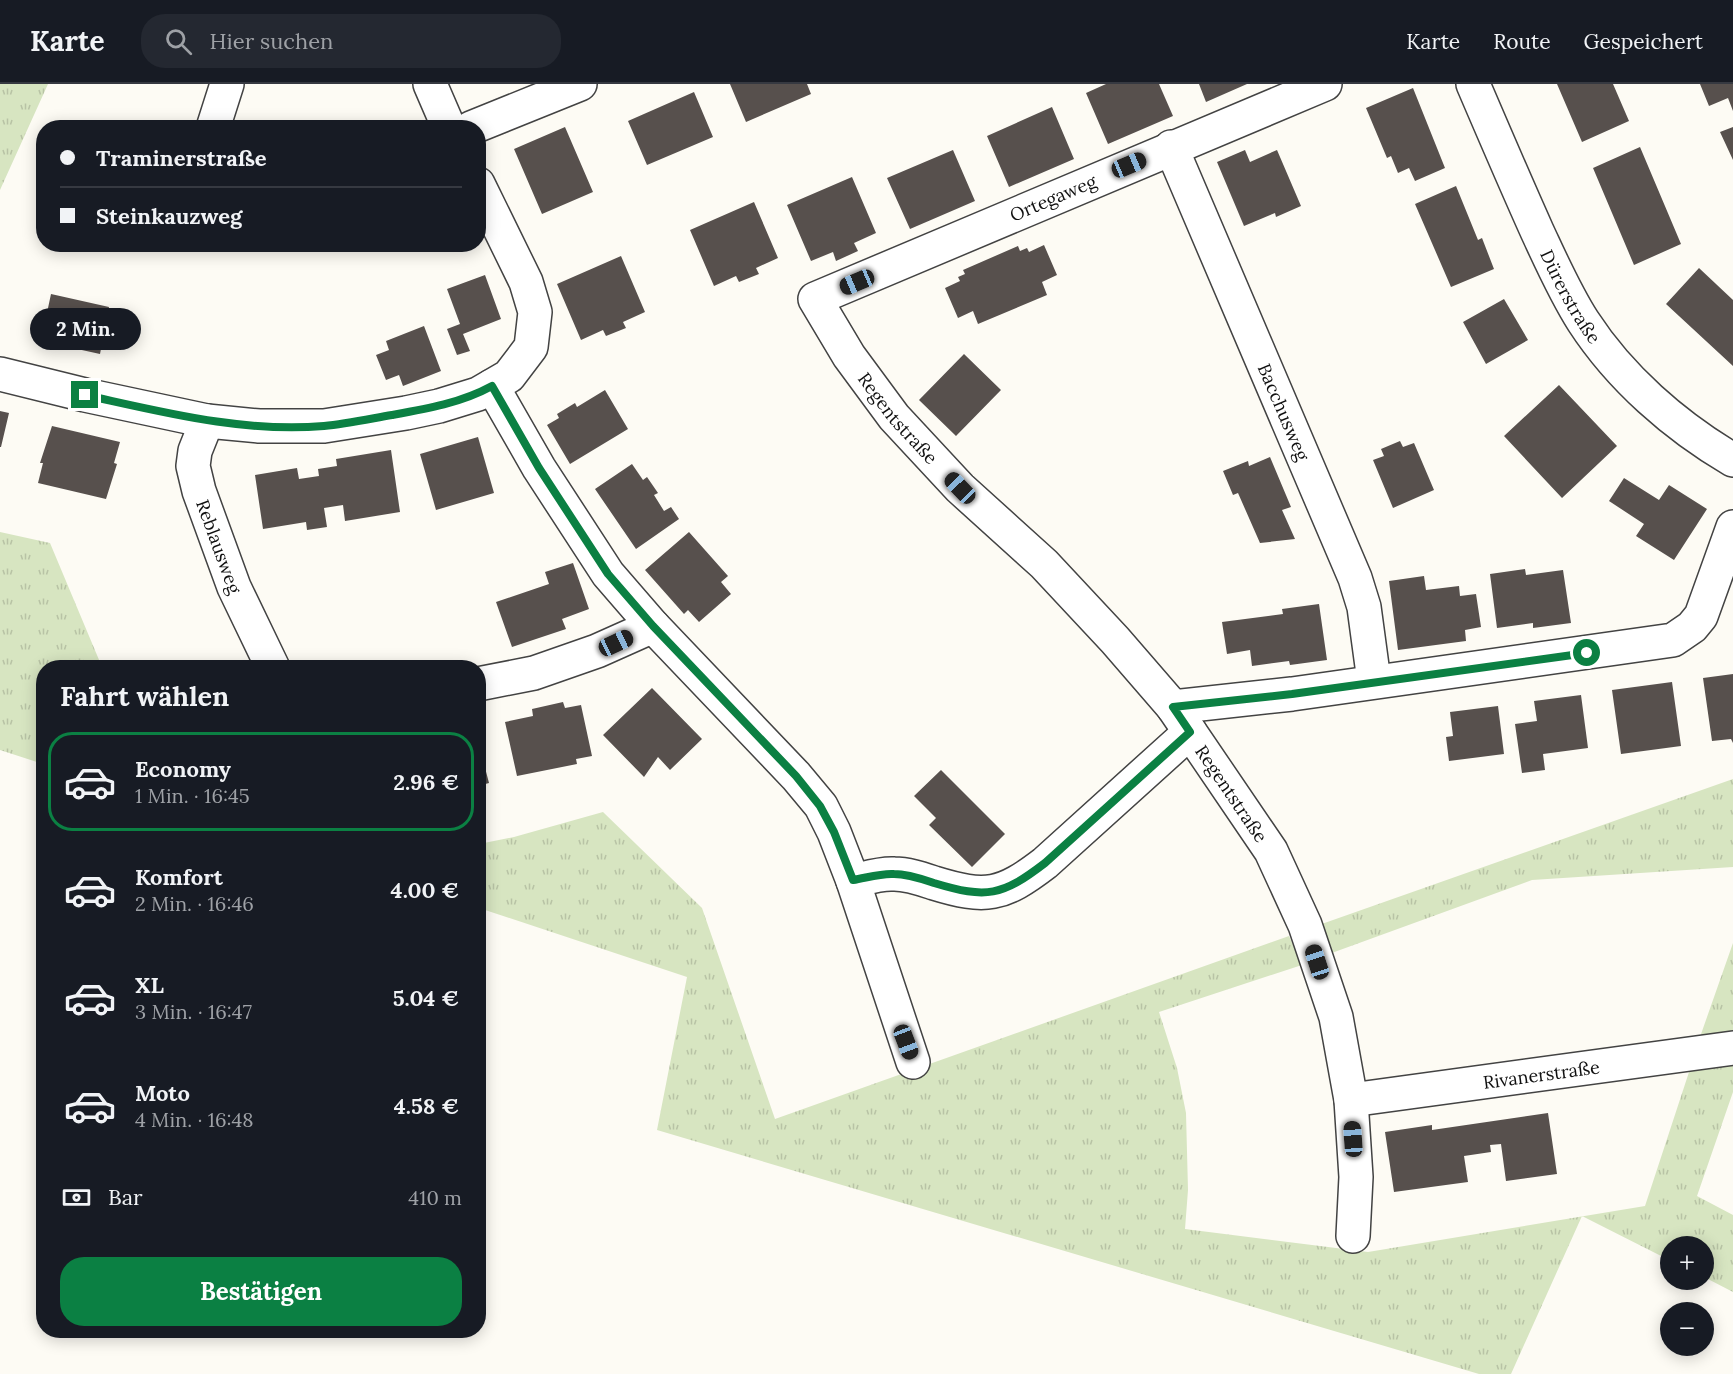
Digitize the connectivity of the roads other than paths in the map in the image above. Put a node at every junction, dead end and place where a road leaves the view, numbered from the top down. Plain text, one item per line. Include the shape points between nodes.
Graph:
1 (227, 84) edge
2 (430, 84) edge
3 (579, 84) edge
4 (1324, 84) edge
5 (1473, 84) edge
6 (216, 120) edge
7 (446, 120) edge
8 (486, 122) edge
9 (1171, 147) junction
10 (486, 200) edge
11 (815, 299) joint
12 (0, 374) edge
13 (492, 386) junction
14 (207, 421) junction
15 (1733, 460) edge
16 (1733, 527) edge
17 (653, 626) junction
18 (269, 660) edge
19 (1374, 681) junction
20 (486, 682) edge
21 (1181, 719) junction
22 (853, 880) junction
23 (1733, 1048) edge
24 (913, 1062) dead end
25 (1350, 1100) junction
26 (1353, 1236) dead end

1 - 6 street
2 - 7 street
3 - 8 street
4 - 9 street, Ortegaweg
5 - 15 street, Dürerstraße via 1557,274 1583,321 1619,367 1659,407 1701,441
9 - 11 street, Ortegaweg
9 - 19 street, Bacchusweg via 1355,578 1364,607
10 - 13 street via 526,282 535,312 531,347 509,376
11 - 21 street, Regentstraße via 849,356 894,417 960,488 1044,564
12 - 14 street
13 - 14 street via 439,406 324,426
13 - 17 street via 539,468 608,574
14 - 18 street, Reblausweg via 193,466 199,491 234,587
16 - 19 street via 1701,616 1673,640
17 - 20 street via 534,673
17 - 22 street via 820,806
19 - 21 street via 1292,694
21 - 22 street via 1045,863 1022,881 996,893 978,894 894,873
21 - 25 street, Regentstraße via 1271,851 1305,925 1336,1017
22 - 24 street
23 - 25 street, Rivanerstraße
25 - 26 street, Regentstraße via 1356,1177

